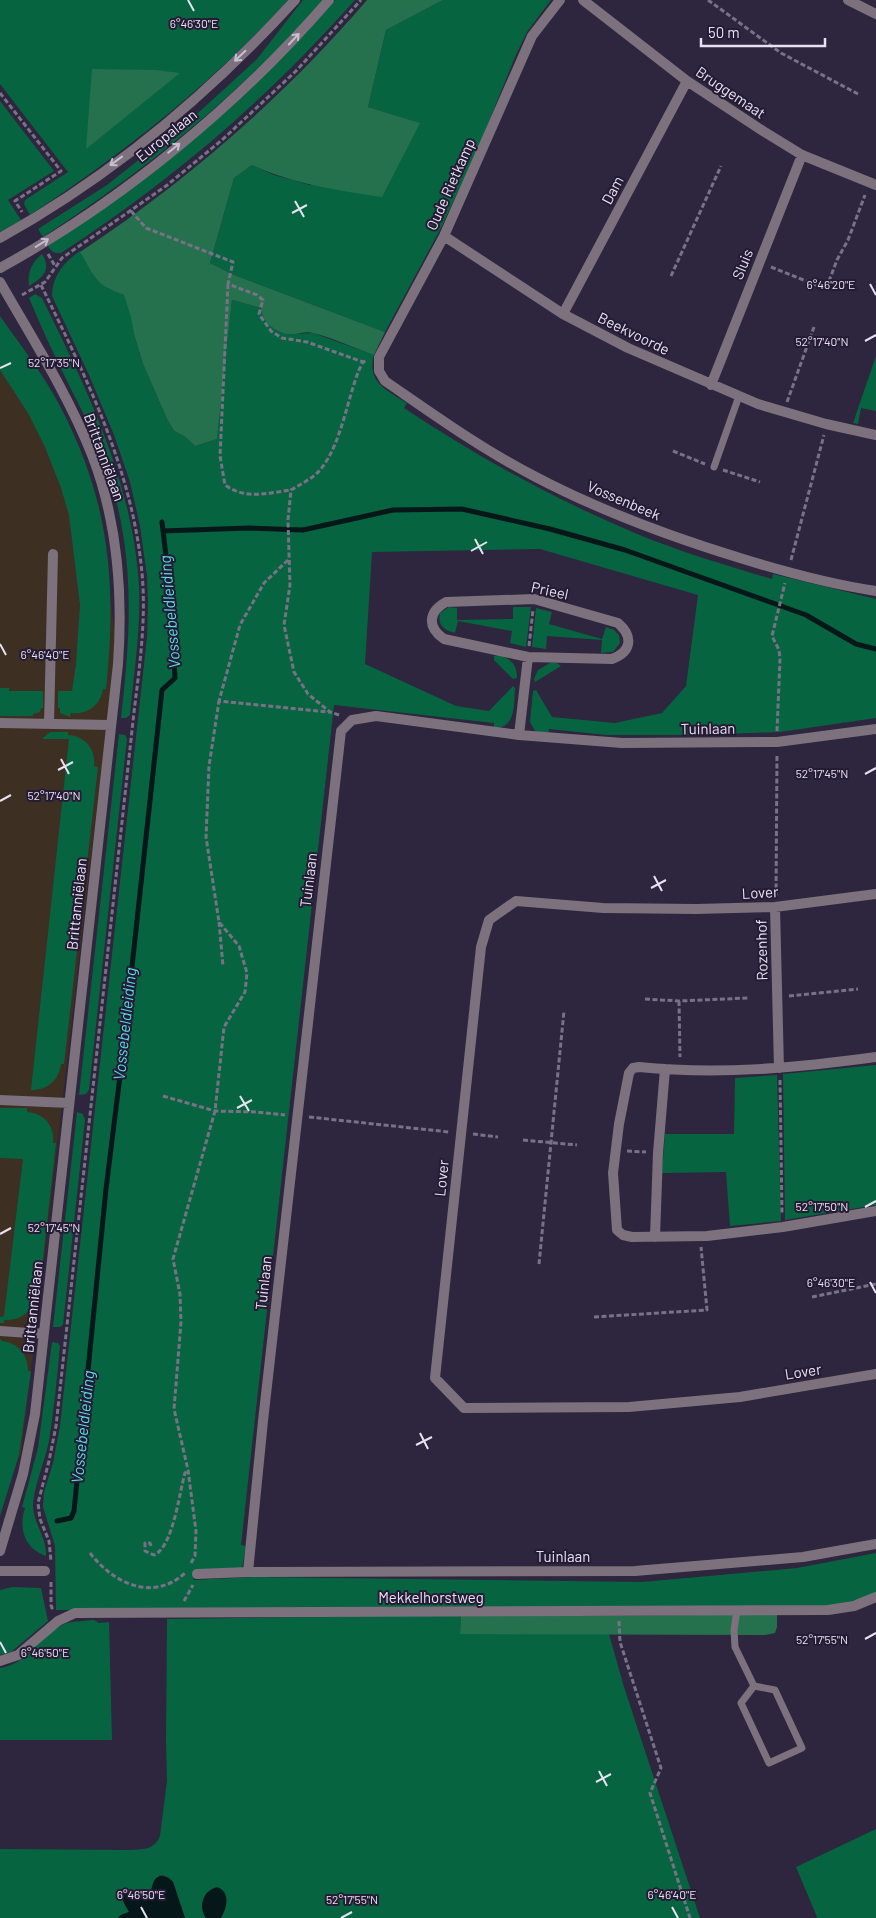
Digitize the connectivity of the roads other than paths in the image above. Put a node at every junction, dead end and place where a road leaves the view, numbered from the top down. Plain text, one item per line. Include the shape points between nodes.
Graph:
1 (295, 0) edge
2 (329, 0) edge
3 (560, 0) edge
4 (583, 0) edge
5 (848, 0) edge
6 (876, 14) edge
7 (687, 81) junction
8 (802, 155) junction
9 (873, 184) edge
10 (444, 236) junction
11 (0, 238) edge
12 (0, 268) edge
13 (0, 282) edge
14 (563, 314) junction
15 (385, 382) joint
16 (711, 385) junction
17 (739, 396) junction
18 (876, 435) edge
19 (714, 467) dead end
20 (52, 554) dead end
21 (876, 591) edge
22 (528, 657) junction
23 (0, 723) edge
24 (50, 724) junction
25 (111, 725) junction
26 (876, 729) edge
27 (519, 735) junction
28 (876, 894) edge
29 (776, 907) junction
30 (876, 1058) edge
31 (779, 1068) junction
32 (665, 1069) junction
33 (0, 1100) edge
34 (69, 1103) junction
35 (876, 1212) edge
36 (655, 1237) junction
37 (0, 1331) edge
38 (44, 1334) junction
39 (876, 1374) edge
40 (876, 1544) edge
41 (0, 1551) edge
42 (0, 1571) edge
43 (45, 1571) dead end
44 (248, 1572) junction
45 (195, 1573) road end
46 (876, 1597) edge
47 (737, 1610) junction
48 (0, 1661) edge
49 (754, 1686) junction

1 -> 11 street, Europalaan via 221,75 144,140 78,188
12 -> 2 street, Europalaan via 51,238 174,149 256,76
3 - 10 street, Oude Rietkamp via 532,36
4 - 7 street, Bruggemaat
5 - 6 street
7 - 8 street, Bruggemaat
7 - 14 street, Dam
8 - 9 street, Bruggemaat
8 - 16 street, Sluis
10 - 14 street, Beekvoorde
10 - 15 street, Oude Rietkamp via 379,357 378,371
13 - 25 street, Brittanniëlaan via 78,422 97,468 109,512 117,555 121,612
14 - 16 street, Beekvoorde via 628,348
15 - 21 street, Vossenbeek via 476,443 532,475 604,509 685,542 788,573
16 - 17 street, Beekvoorde
17 - 18 street, Beekvoorde via 826,424
17 - 19 lane
20 - 24 street
22 - 22 street, Prieel via 444,639 436,633 432,615 446,602 534,599 618,623 629,638 621,656 612,659
22 - 27 street
23 - 24 street
24 - 25 street
25 - 34 street, Brittanniëlaan
26 - 27 street, Tuinlaan via 777,742 622,743
27 - 44 street, Tuinlaan via 376,716 352,720 341,731
28 - 29 street, Lover
29 - 31 street, Rozenhof
29 - 39 street, Lover via 696,910 603,908 516,901 489,920 481,947 435,1378 464,1408 629,1407 740,1397
30 - 31 street
31 - 32 street
32 - 36 street
32 - 36 street via 639,1067 629,1072 613,1173 617,1230 632,1237
33 - 34 street
34 - 38 street, Brittanniëlaan
35 - 36 street via 700,1237
37 - 38 street
38 - 41 street, Brittanniëlaan via 32,1434
40 - 44 street, Tuinlaan via 802,1557 635,1570
42 - 43 street
44 - 45 street, Tuinlaan
46 - 47 street, Mekkelhorstweg via 844,1609
47 - 48 street, Mekkelhorstweg via 75,1613 58,1621 18,1655
47 - 49 lane via 735,1647
49 - 49 lane via 741,1704 769,1763 802,1748 775,1690

